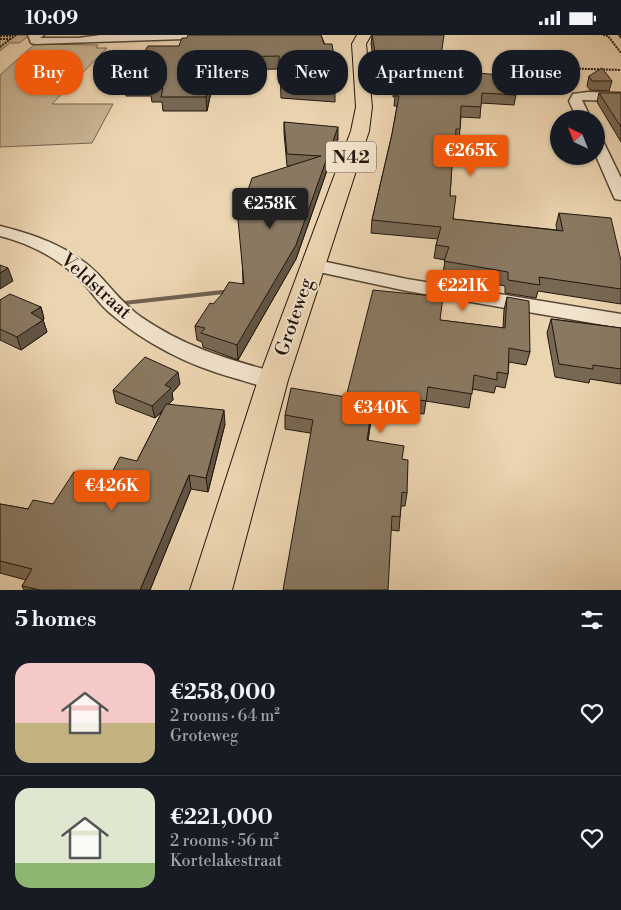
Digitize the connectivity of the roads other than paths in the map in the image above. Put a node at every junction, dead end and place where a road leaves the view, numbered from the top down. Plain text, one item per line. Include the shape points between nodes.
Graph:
1 (39, 35) edge
2 (88, 35) edge
3 (214, 35) edge
4 (102, 38) junction
5 (359, 38) edge
6 (620, 97) edge
7 (580, 110) edge
8 (605, 160) edge
9 (621, 195) edge
10 (0, 231) edge
11 (312, 265) junction
12 (621, 321) edge
13 (273, 380) junction
14 (211, 590) edge

1 - 4 street via 32,36 35,41
2 - 4 street
3 - 4 street
5 - 11 main road, Groteweg / N42 via 364,107 360,131
6 - 7 street via 577,97 575,101
8 - 9 street
10 - 13 street, Veldstraat via 24,236 57,251 89,278 114,306 153,334 194,356 240,373
11 - 12 street via 407,285
11 - 13 main road, Groteweg / N42
13 - 14 main road, Groteweg / N42

